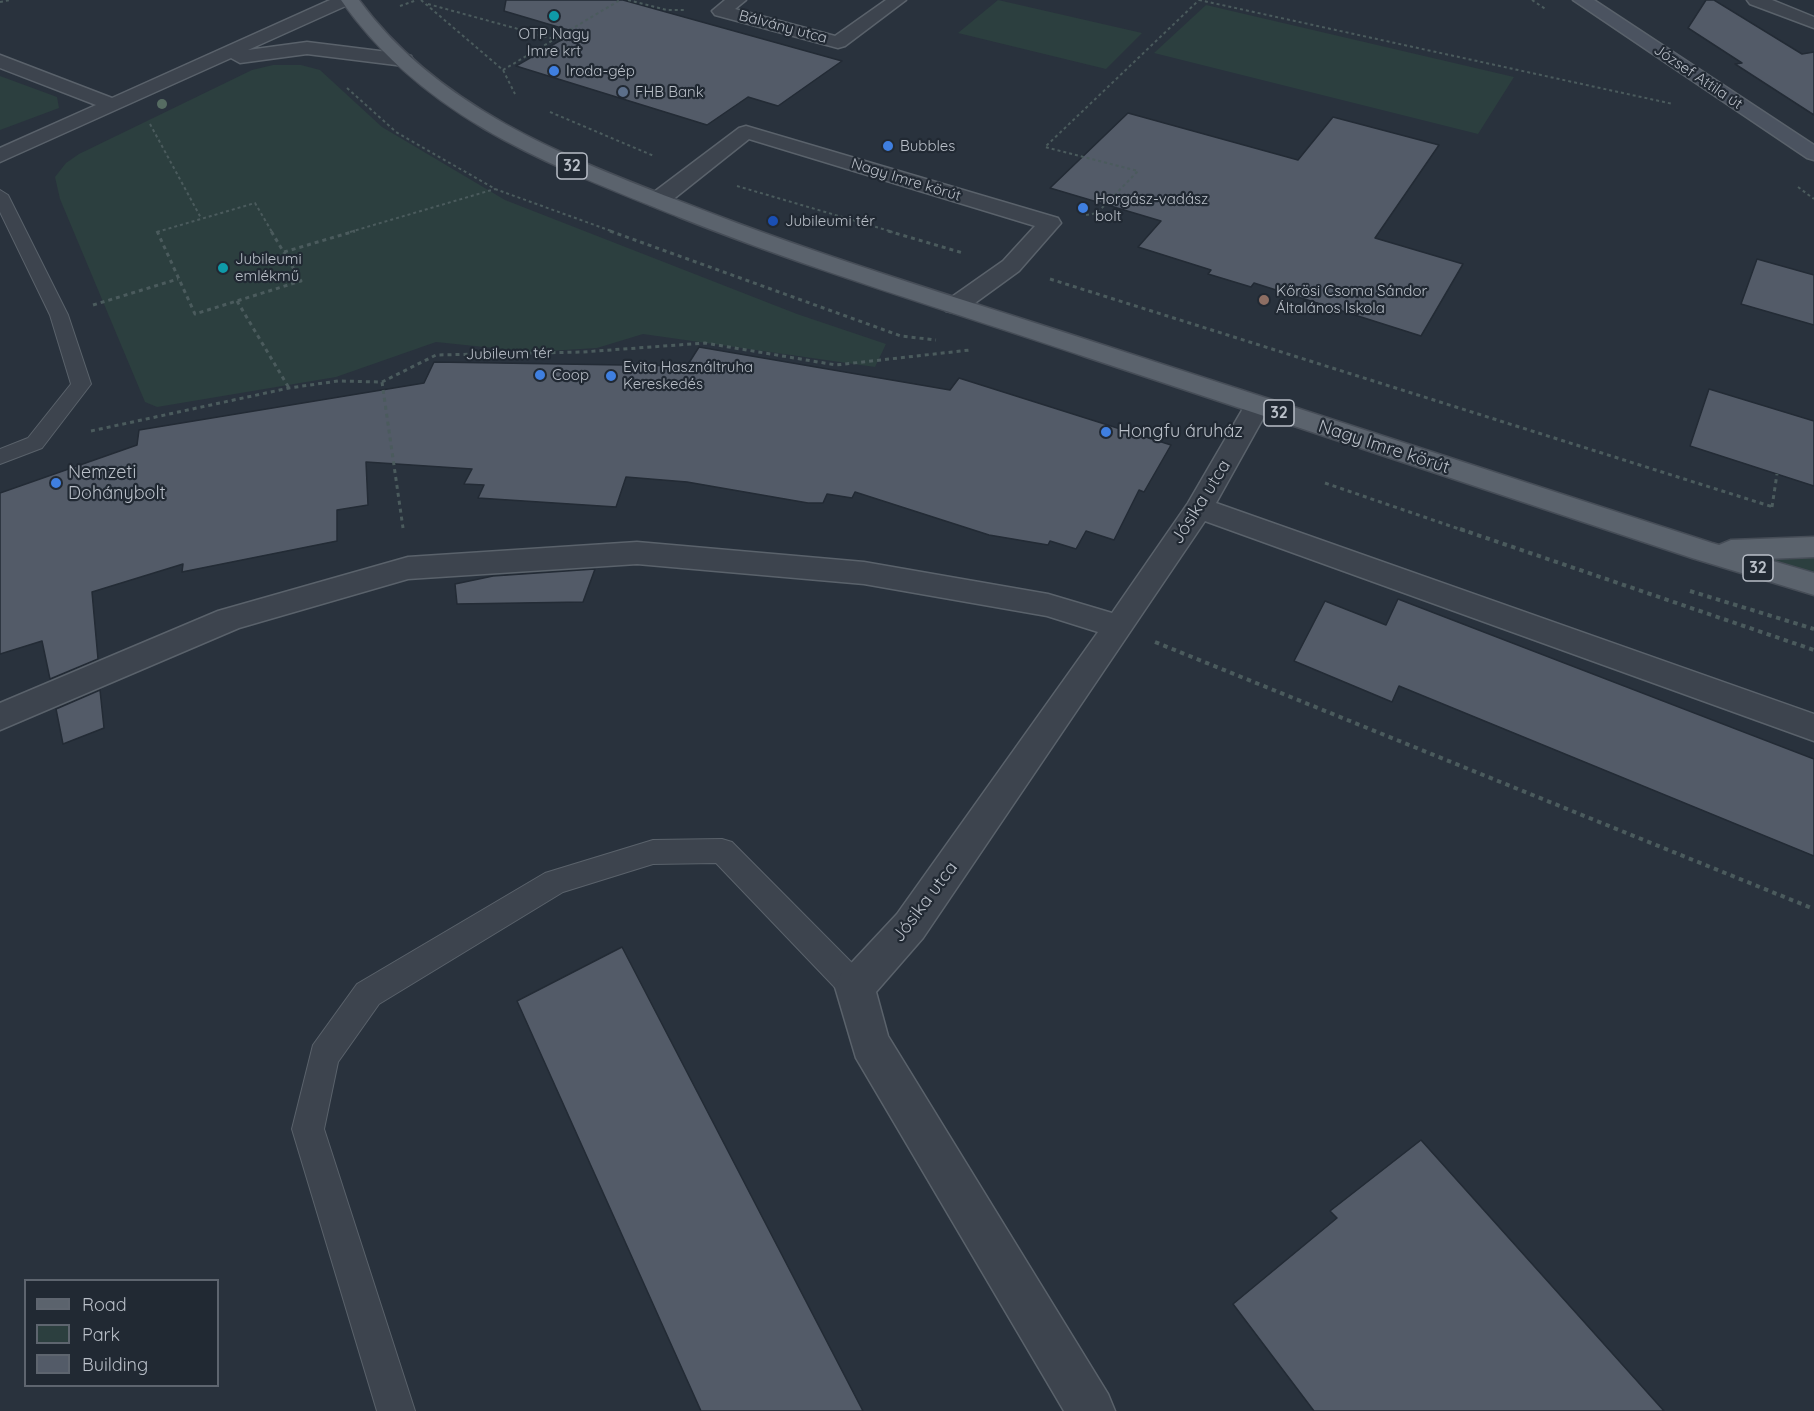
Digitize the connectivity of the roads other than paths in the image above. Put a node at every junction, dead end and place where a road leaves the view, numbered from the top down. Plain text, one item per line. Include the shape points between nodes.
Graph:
1 (344, 0) edge
2 (350, 0) edge
3 (737, 0) edge
4 (865, 0) edge
5 (1582, 0) edge
6 (1756, 0) edge
7 (893, 3) edge
8 (1814, 23) edge
9 (404, 60) junction
10 (0, 61) edge
11 (205, 62) junction
12 (110, 104) junction
13 (1814, 154) edge
14 (0, 156) edge
15 (0, 195) edge
16 (658, 200) junction
17 (955, 306) junction
18 (1257, 406) junction
19 (0, 457) edge
20 (1199, 508) junction
21 (1814, 547) edge
22 (1702, 552) junction
23 (1814, 584) edge
24 (1119, 627) junction
25 (0, 717) edge
26 (1814, 728) edge
27 (855, 987) junction
28 (396, 1411) edge
29 (1091, 1411) edge

1 - 11 street
2 - 9 main road, Nagy Imre körút / 32
3 - 7 street, Bálvány utca via 721,11 838,42
4 - 7 street, Bálvány utca
5 - 13 street, József Attila út
6 - 8 street
9 - 11 street via 307,48
9 - 16 main road, Nagy Imre körút / 32 via 425,81 475,116 560,162
10 - 12 street
11 - 12 street
12 - 14 street
15 - 19 lane via 59,315 81,384 35,443
16 - 17 main road, Nagy Imre körút / 32 via 758,240
16 - 17 street, Nagy Imre körút via 746,132 1050,222 1011,266
17 - 18 main road, Nagy Imre körút / 32
18 - 20 street, Jósika utca
18 - 22 main road, Nagy Imre körút / 32
20 - 24 street, Jósika utca
20 - 26 street
21 - 22 main road
22 - 23 main road, Nagy Imre körút / 32
24 - 25 street via 1048,605 864,573 648,554 408,568 229,620
24 - 27 street, Jósika utca via 910,926
27 - 28 lane via 722,851 653,852 555,882 368,994 324,1056 308,1129
27 - 29 street via 870,1044

